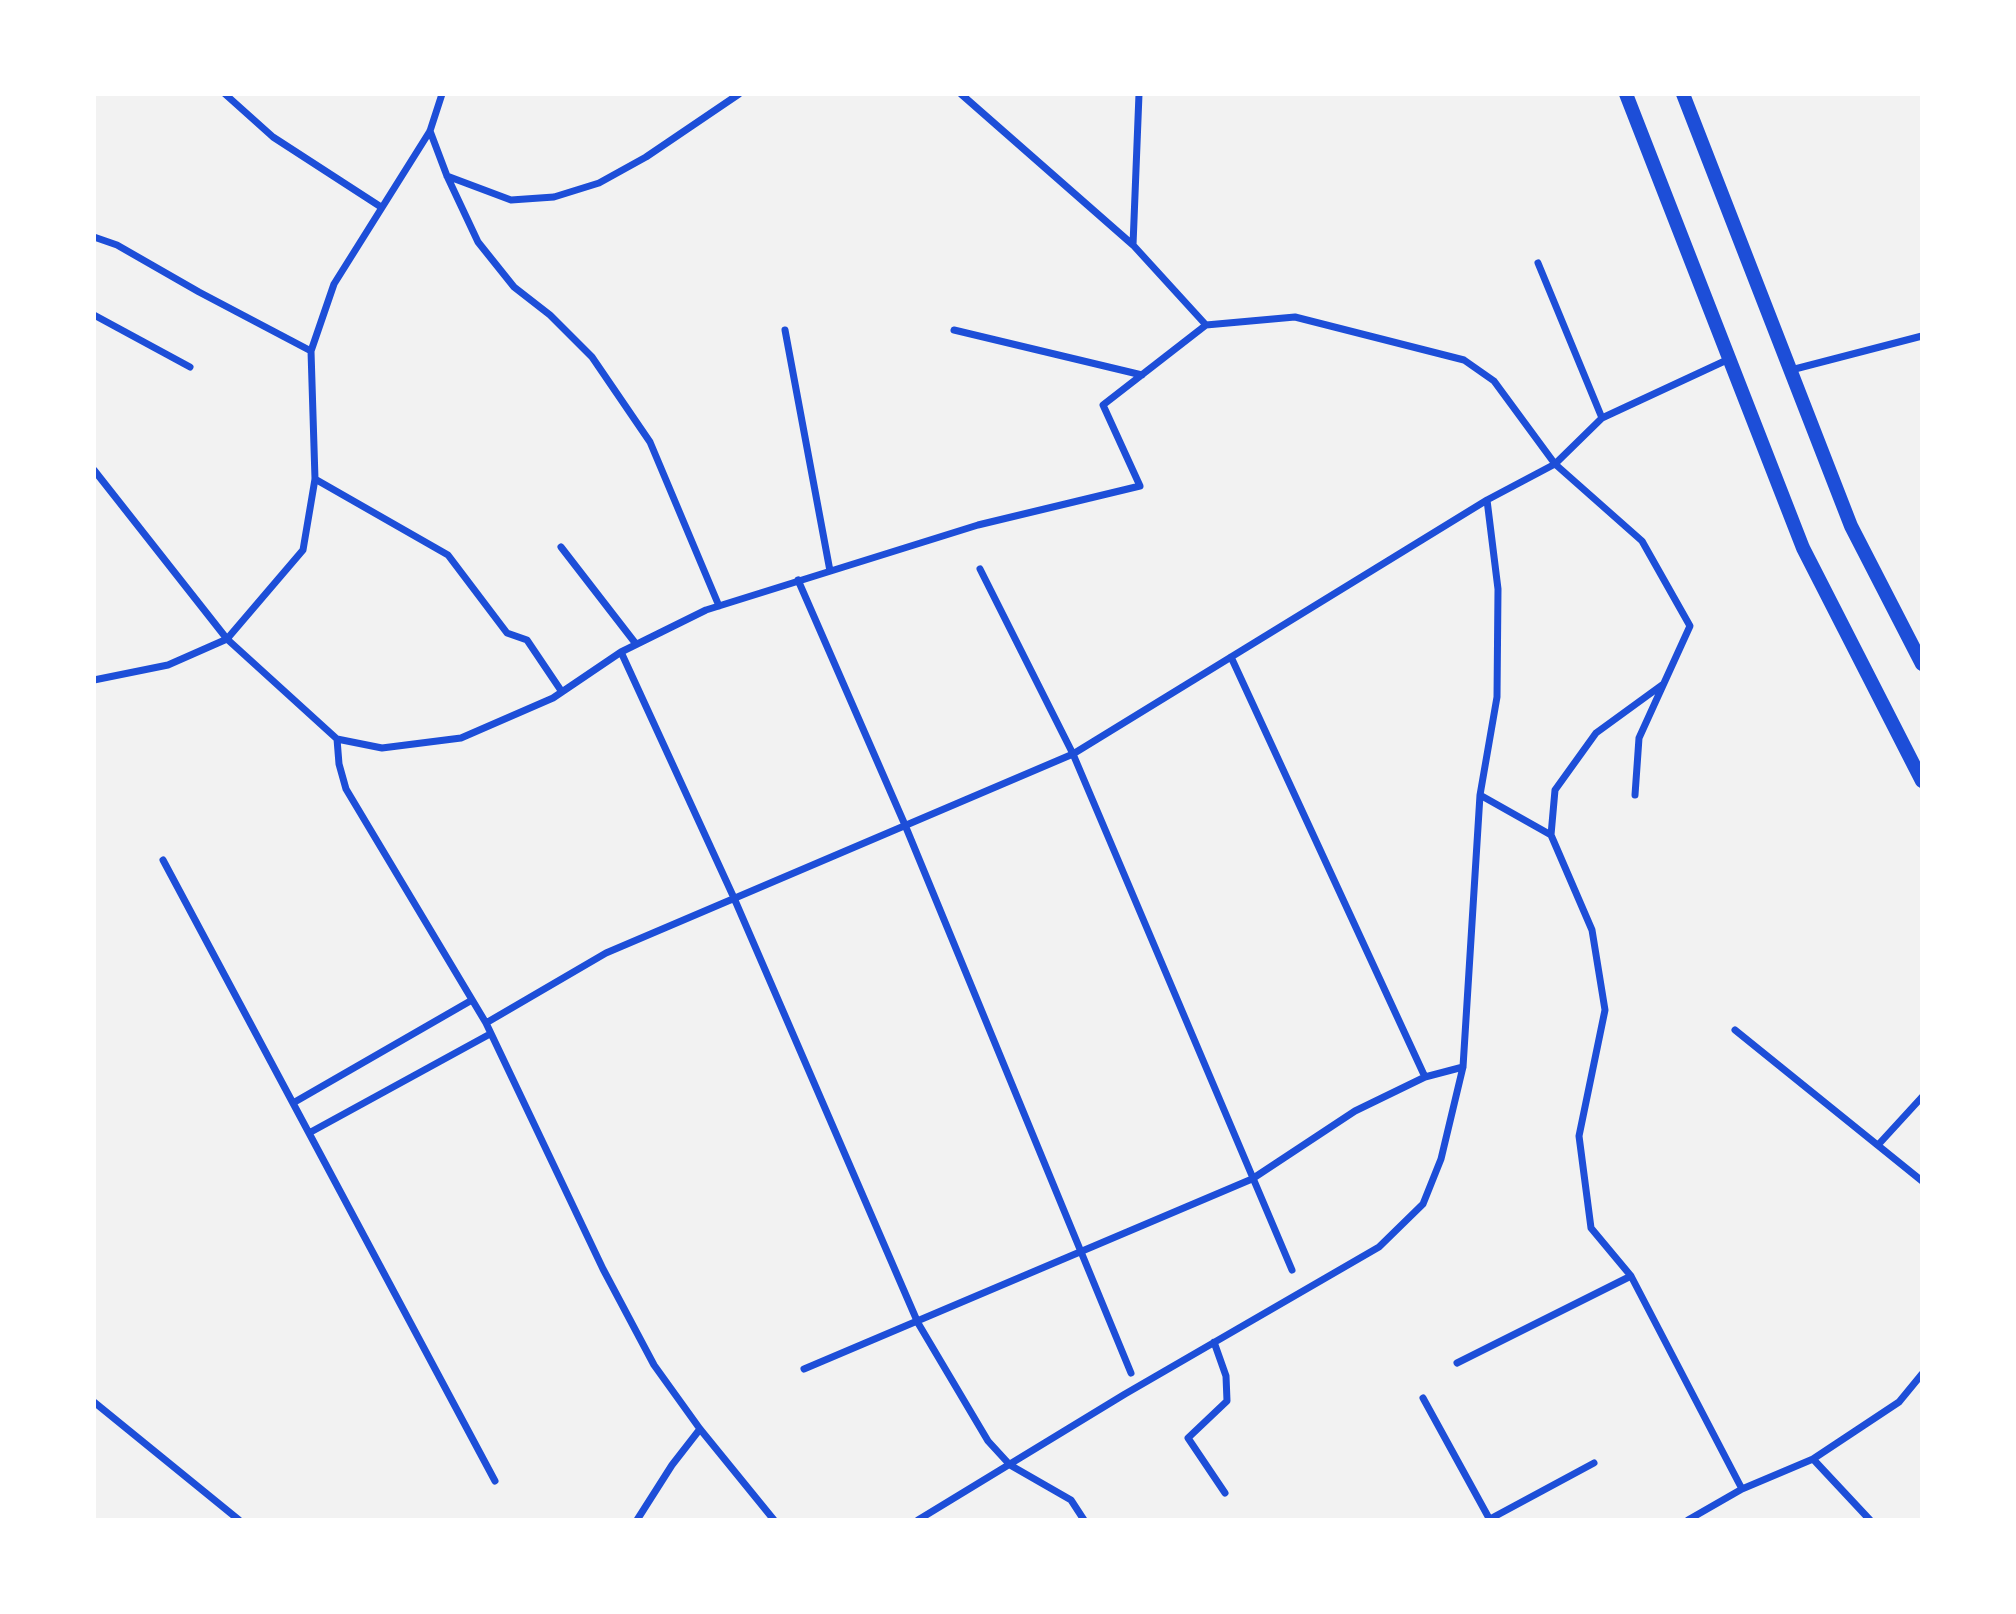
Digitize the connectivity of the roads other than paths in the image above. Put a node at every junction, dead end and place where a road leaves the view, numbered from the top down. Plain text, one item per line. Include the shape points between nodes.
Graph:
1 (225, 94) edge
2 (442, 94) edge
3 (739, 94) edge
4 (961, 94) edge
5 (1139, 94) edge
6 (1626, 94) edge
7 (1683, 94) edge
8 (430, 131) junction
9 (447, 176) junction
10 (381, 207) junction
11 (94, 237) edge
12 (1133, 245) junction
13 (1538, 263) dead end
14 (94, 315) edge
15 (1206, 325) junction
16 (785, 330) dead end
17 (954, 330) dead end
18 (1922, 336) edge
19 (311, 351) junction
20 (1729, 359) junction
21 (190, 367) dead end
22 (1791, 370) junction
23 (1142, 375) junction
24 (1602, 418) junction
25 (1555, 464) junction
26 (94, 470) edge
27 (314, 479) junction
28 (1488, 500) junction
29 (561, 547) dead end
30 (980, 569) dead end
31 (830, 571) junction
32 (798, 580) junction
33 (719, 606) junction
34 (227, 639) junction
35 (636, 644) junction
36 (621, 652) junction
37 (1231, 657) junction
38 (1922, 664) edge
39 (94, 680) edge
40 (1663, 685) junction
41 (562, 692) junction
42 (337, 739) junction
43 (1073, 754) junction
44 (1922, 781) edge
45 (1635, 794) dead end
46 (1480, 795) junction
47 (905, 825) junction
48 (1551, 835) junction
49 (163, 860) dead end
50 (734, 898) junction
51 (472, 1000) junction
52 (486, 1023) junction
53 (1735, 1030) dead end
54 (490, 1034) junction
55 (1464, 1067) junction
56 (1425, 1077) junction
57 (1922, 1097) edge
58 (293, 1103) junction
59 (309, 1133) junction
60 (1878, 1145) junction
61 (1252, 1179) junction
62 (1922, 1181) edge
63 (1081, 1250) junction
64 (1292, 1270) dead end
65 (1630, 1276) junction
66 (918, 1323) junction
67 (1214, 1342) junction
68 (1457, 1363) dead end
69 (804, 1369) dead end
70 (1131, 1373) dead end
71 (1922, 1374) edge
72 (1423, 1398) dead end
73 (94, 1402) edge
74 (700, 1429) junction
75 (1813, 1460) junction
76 (1594, 1463) dead end
77 (1010, 1465) junction
78 (495, 1481) dead end
79 (1742, 1489) junction
80 (1225, 1493) dead end
81 (1490, 1519) edge
82 (239, 1520) edge
83 (636, 1520) edge
84 (774, 1520) edge
85 (918, 1520) edge
86 (1084, 1520) edge
87 (1688, 1520) edge
88 (1870, 1520) edge

1 - 10 street via 273,137
2 - 8 street
3 - 9 street via 634,164 599,183 554,197 511,200
4 - 12 street
5 - 12 street
6 - 20 main road
7 - 22 main road
8 - 9 street
8 - 10 street
9 - 33 street via 478,242 514,287 592,357 650,443
10 - 19 street via 334,284
11 - 19 street via 117,245
12 - 15 street
13 - 24 street
14 - 21 street
15 - 23 street
15 - 25 street via 1295,317 1464,359 1494,381
16 - 31 street
17 - 23 street
18 - 22 street
19 - 27 street
20 - 24 street
20 - 44 main road via 1803,548
22 - 38 main road via 1851,526
23 - 31 street via 1103,405 1140,486 978,525
24 - 25 street
25 - 28 street
25 - 40 street via 1642,541 1690,626
26 - 34 street
27 - 34 street via 303,550
27 - 41 street via 448,555 507,633 527,640
28 - 37 street
28 - 46 street via 1498,589 1497,697
29 - 35 street
30 - 43 street
31 - 32 street
32 - 33 street
32 - 47 street
33 - 35 street
34 - 39 street via 167,665
34 - 42 street
35 - 36 street
36 - 41 street
36 - 50 street
37 - 43 street
37 - 56 street
40 - 45 street via 1639,738
40 - 48 street via 1596,733 1555,790
41 - 42 street via 461,738 382,748
42 - 51 street via 346,789
43 - 47 street
43 - 61 street
46 - 48 street
46 - 55 street
47 - 50 street
47 - 63 street
48 - 65 street via 1592,930 1605,1010 1579,1136 1591,1228
49 - 58 street
50 - 52 street via 606,953
50 - 66 street
51 - 52 street
51 - 58 street
52 - 54 street
53 - 60 street
54 - 59 street
54 - 74 street via 654,1365
55 - 56 street
55 - 67 street via 1441,1158 1423,1204 1379,1247
56 - 61 street via 1354,1111
57 - 60 street
58 - 59 street
59 - 78 street
60 - 62 street
61 - 63 street
61 - 64 street
63 - 66 street
63 - 70 street
65 - 68 street
65 - 79 street
66 - 69 street
66 - 77 street via 988,1441
67 - 77 street
67 - 80 street via 1226,1376 1227,1401 1188,1438
71 - 75 street via 1899,1402
72 - 81 street
73 - 82 street
74 - 83 street
74 - 84 street
75 - 79 street
75 - 88 street
76 - 81 street
77 - 85 street
77 - 86 street via 1071,1500
79 - 87 street

